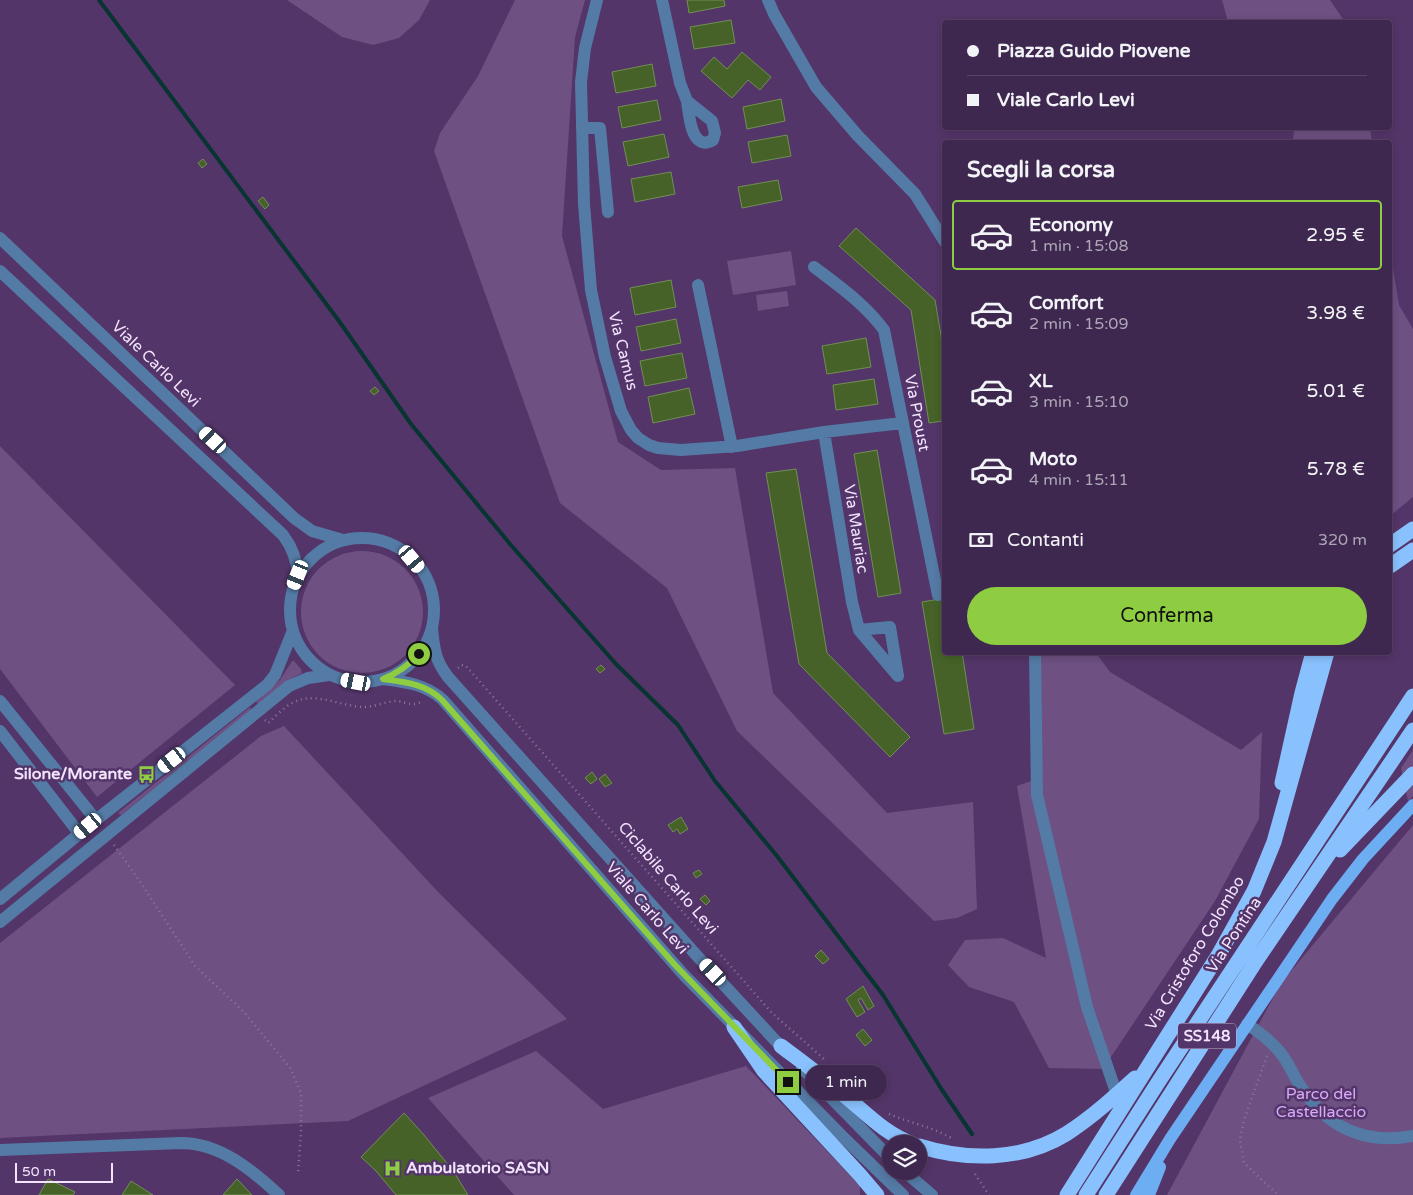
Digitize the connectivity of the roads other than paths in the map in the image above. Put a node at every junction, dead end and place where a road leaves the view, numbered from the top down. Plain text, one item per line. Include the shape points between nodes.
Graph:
1 (597, 0) edge
2 (662, 0) edge
3 (768, 0) edge
4 (686, 102) dead end
5 (582, 128) junction
6 (608, 212) dead end
7 (942, 237) edge
8 (0, 238) edge
9 (814, 267) dead end
10 (0, 271) edge
11 (698, 285) dead end
12 (902, 423) junction
13 (824, 432) junction
14 (732, 446) junction
15 (1413, 529) edge
16 (343, 540) junction
17 (1392, 544) edge
18 (1413, 550) edge
19 (1392, 565) edge
20 (298, 575) junction
21 (938, 595) dead end
22 (432, 628) junction
23 (859, 630) dead end
24 (292, 633) junction
25 (1035, 655) edge
26 (1313, 655) edge
27 (1327, 655) edge
28 (329, 675) junction
29 (383, 679) junction
30 (1413, 696) edge
31 (0, 702) edge
32 (1413, 730) edge
33 (0, 731) edge
34 (1413, 774) edge
35 (1413, 806) edge
36 (96, 820) junction
37 (79, 833) junction
38 (1274, 842) junction
39 (1311, 880) junction
40 (0, 899) edge
41 (0, 922) edge
42 (1247, 1024) junction
43 (734, 1027) junction
44 (781, 1046) junction
45 (1149, 1066) junction
46 (1117, 1095) junction
47 (895, 1135) edge
48 (1413, 1136) edge
49 (1170, 1139) junction
50 (927, 1148) edge
51 (0, 1150) edge
52 (882, 1150) edge
53 (914, 1180) edge
54 (279, 1195) edge
55 (877, 1195) edge
56 (904, 1195) edge
57 (932, 1195) edge
58 (1067, 1195) edge
59 (1086, 1195) edge
60 (1106, 1195) edge
61 (1136, 1195) edge
62 (1149, 1195) edge

1 - 5 street, Via Camus via 585,48 581,82
2 - 4 street
3 - 7 street via 816,87 915,194
5 - 6 street via 600,128
5 - 14 street, Via Camus via 591,290 622,412 638,438 658,448 681,450
8 - 16 street, Viale Carlo Levi via 294,518 312,531
9 - 12 street, Via Proust via 857,301 884,330
10 - 20 street via 283,535 296,560
11 - 14 street
12 - 13 street, Via Camus
12 - 21 street, Via Proust
13 - 14 street, Via Camus
13 - 23 street, Via Mauriac
15 - 17 highway
16 - 20 street via 325,548
16 - 22 street via 365,538 388,542 412,559 429,584 433,598
18 - 19 highway
20 - 24 street via 289,606
22 - 29 street via 427,642 409,665
22 - 44 street, Viale Carlo Levi via 435,656 448,677
24 - 28 street via 303,653
24 - 36 street via 267,684
25 - 46 street via 1037,795 1087,1007
26 - 38 highway via 1290,747
27 - 38 highway, Via Cristoforo Colombo
28 - 29 street via 356,682
28 - 41 street via 308,678 289,686
29 - 43 street, Viale Carlo Levi via 420,686 442,700 668,957
30 - 59 highway, Via Pontina / SS148
31 - 36 street
32 - 39 highway, SS148
33 - 37 street
34 - 39 highway
35 - 42 main road via 1344,883
36 - 37 street
37 - 40 street
38 - 45 highway, Via Cristoforo Colombo via 1240,918
39 - 60 highway, SS148
42 - 48 street via 1283,1055 1309,1099 1337,1124 1372,1138
42 - 49 main road
43 - 55 highway via 764,1071
43 - 56 street, Viale Carlo Levi
44 - 47 highway via 874,1122
44 - 52 street, Viale Carlo Levi
45 - 46 highway
45 - 58 highway, Via Cristoforo Colombo
46 - 50 highway via 1066,1134 1032,1149 983,1156 950,1154
49 - 61 main road
49 - 62 main road
51 - 54 street via 196,1144 233,1158
53 - 57 street

